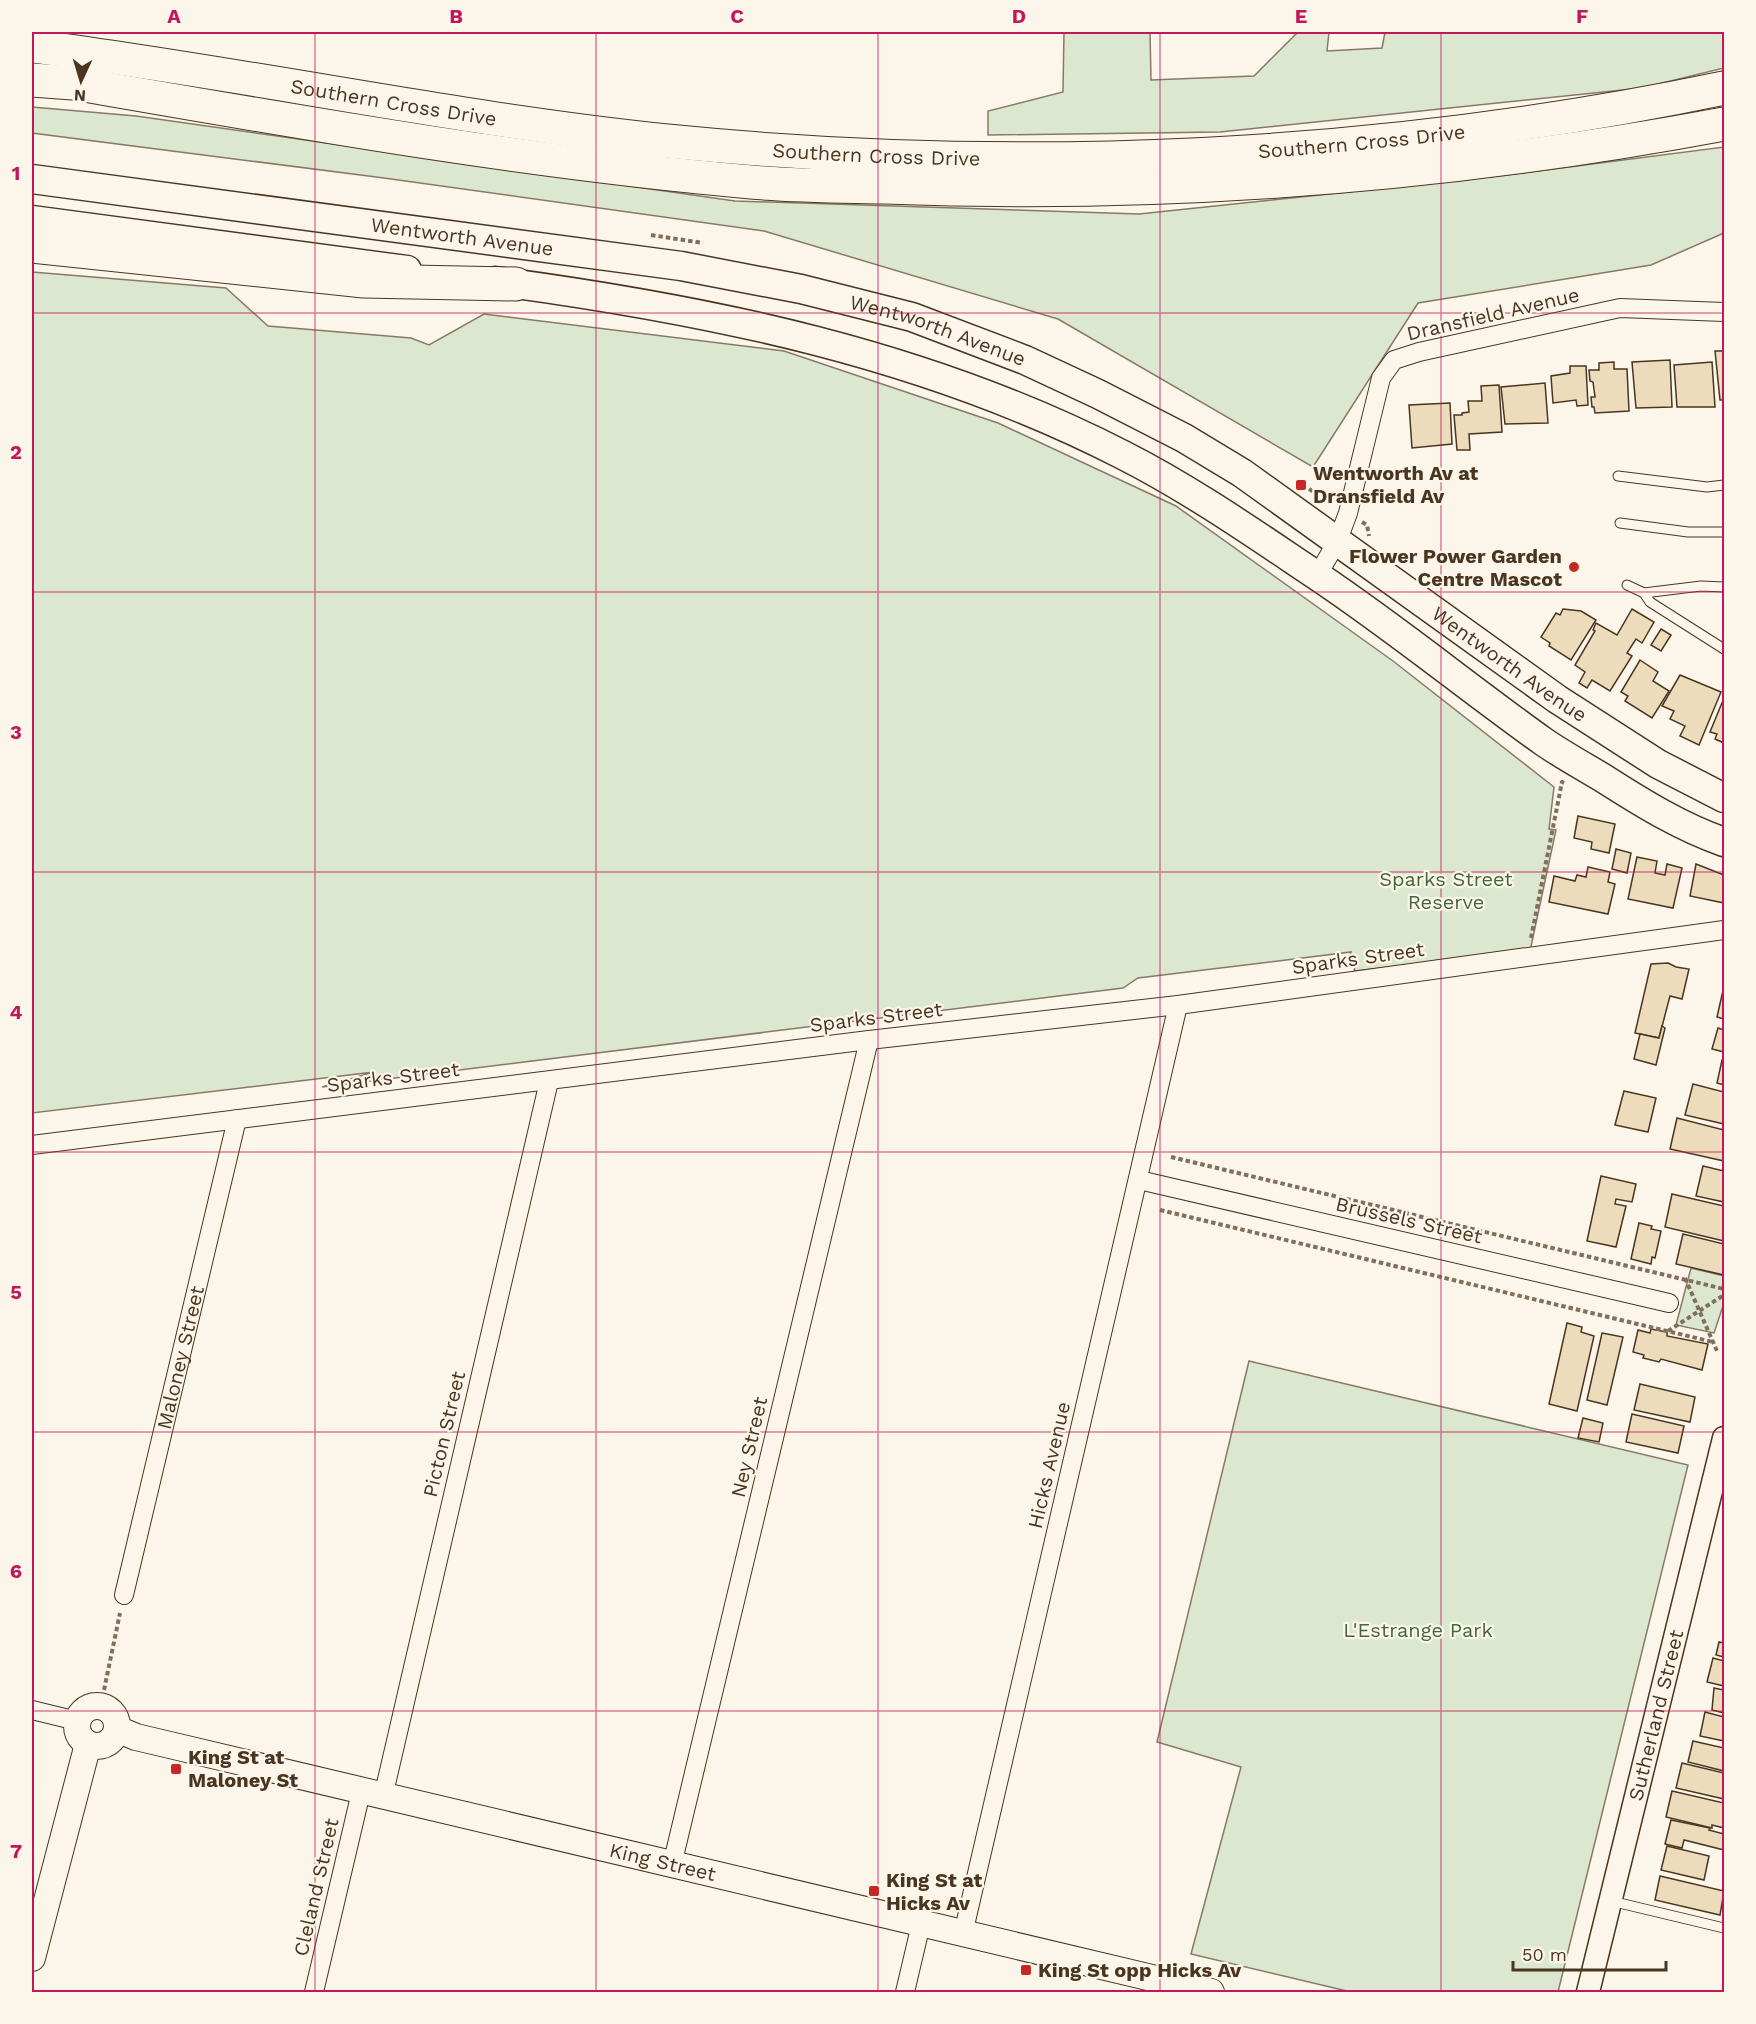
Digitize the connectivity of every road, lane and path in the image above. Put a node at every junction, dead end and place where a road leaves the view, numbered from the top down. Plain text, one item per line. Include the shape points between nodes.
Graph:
1 (32, 46) edge
2 (32, 80) edge
3 (1725, 88) edge
4 (1725, 124) edge
5 (32, 179) edge
6 (32, 220) edge
7 (32, 246) edge
8 (516, 284) junction
9 (1725, 312) edge
10 (1618, 476) dead end
11 (1725, 485) edge
12 (1620, 523) dead end
13 (1725, 532) edge
14 (1338, 540) junction
15 (1317, 576) junction
16 (1627, 585) dead end
17 (1725, 587) edge
18 (1644, 593) junction
19 (1725, 649) edge
20 (1562, 782) dead end
21 (1725, 798) edge
22 (1717, 842) edge
23 (1725, 930) edge
24 (1531, 945) dead end
25 (1178, 1005) junction
26 (869, 1040) junction
27 (549, 1081) junction
28 (237, 1119) junction
29 (32, 1145) edge
30 (1171, 1156) dead end
31 (1139, 1180) junction
32 (1160, 1210) dead end
33 (1685, 1278) junction
34 (1725, 1288) edge
35 (1725, 1295) edge
36 (1669, 1303) dead end
37 (1700, 1311) junction
38 (1668, 1331) junction
39 (1713, 1342) junction
40 (1716, 1352) dead end
41 (1725, 1438) edge
42 (124, 1595) joint
43 (104, 1690) dead end
44 (32, 1710) edge
45 (77, 1721) junction
46 (117, 1729) junction
47 (88, 1744) junction
48 (372, 1794) junction
49 (672, 1865) junction
50 (1611, 1901) junction
51 (921, 1924) junction
52 (1725, 1928) edge
53 (963, 1934) junction
54 (32, 1952) edge
55 (314, 1992) edge
56 (905, 1992) edge
57 (1208, 1992) edge
58 (1588, 1992) edge

1 - 3 highway, Southern Cross Drive via 122,57 470,115 666,141 843,155 1029,159 1192,155 1345,145 1503,127
2 - 4 highway, Southern Cross Drive via 73,83 485,151 619,169 755,182 942,189 1102,190 1301,181 1464,165
5 - 14 main road, Wentworth Avenue via 681,266 801,289 912,317 1025,360 1184,438
6 - 8 main road, Wentworth Avenue
7 - 8 highway via 364,281
8 - 15 main road, Wentworth Avenue via 683,311 811,338 952,381 1124,455
9 - 14 street, Dransfield Avenue via 1620,308 1394,360 1381,378
10 - 11 lane via 1707,487
12 - 13 lane via 1688,532
14 - 15 street, Dransfield Avenue
14 - 21 main road, Wentworth Avenue via 1557,699 1658,764
15 - 22 main road, Wentworth Avenue via 1546,743 1655,811
16 - 18 lane
17 - 18 lane
18 - 19 lane via 1650,602
20 - 24 path
23 - 25 street, Sparks Street
25 - 26 street, Sparks Street
25 - 31 street, Hicks Avenue
26 - 27 street, Sparks Street
26 - 49 street, Ney Street
27 - 28 street, Sparks Street
27 - 48 street, Picton Street
28 - 29 street, Sparks Street
28 - 42 street, Maloney Street
30 - 33 path
31 - 36 street, Brussels Street
31 - 53 street, Hicks Avenue
32 - 38 path
33 - 34 path
33 - 37 path
35 - 37 path
37 - 38 path
37 - 39 path
38 - 39 path
39 - 40 path
41 - 50 street, Sutherland Street
42 - 43 path
44 - 45 street
45 - 46 main road via 86,1709 100,1706 113,1714
45 - 47 main road via 78,1734
46 - 47 main road via 104,1745
46 - 48 main road, King Street via 136,1737
47 - 54 main road
48 - 49 main road, King Street
48 - 55 street, Cleland Street
49 - 51 main road, King Street
50 - 52 lane
50 - 58 street, Sutherland Street
51 - 53 main road, King Street
51 - 56 street
53 - 57 main road, King Street

